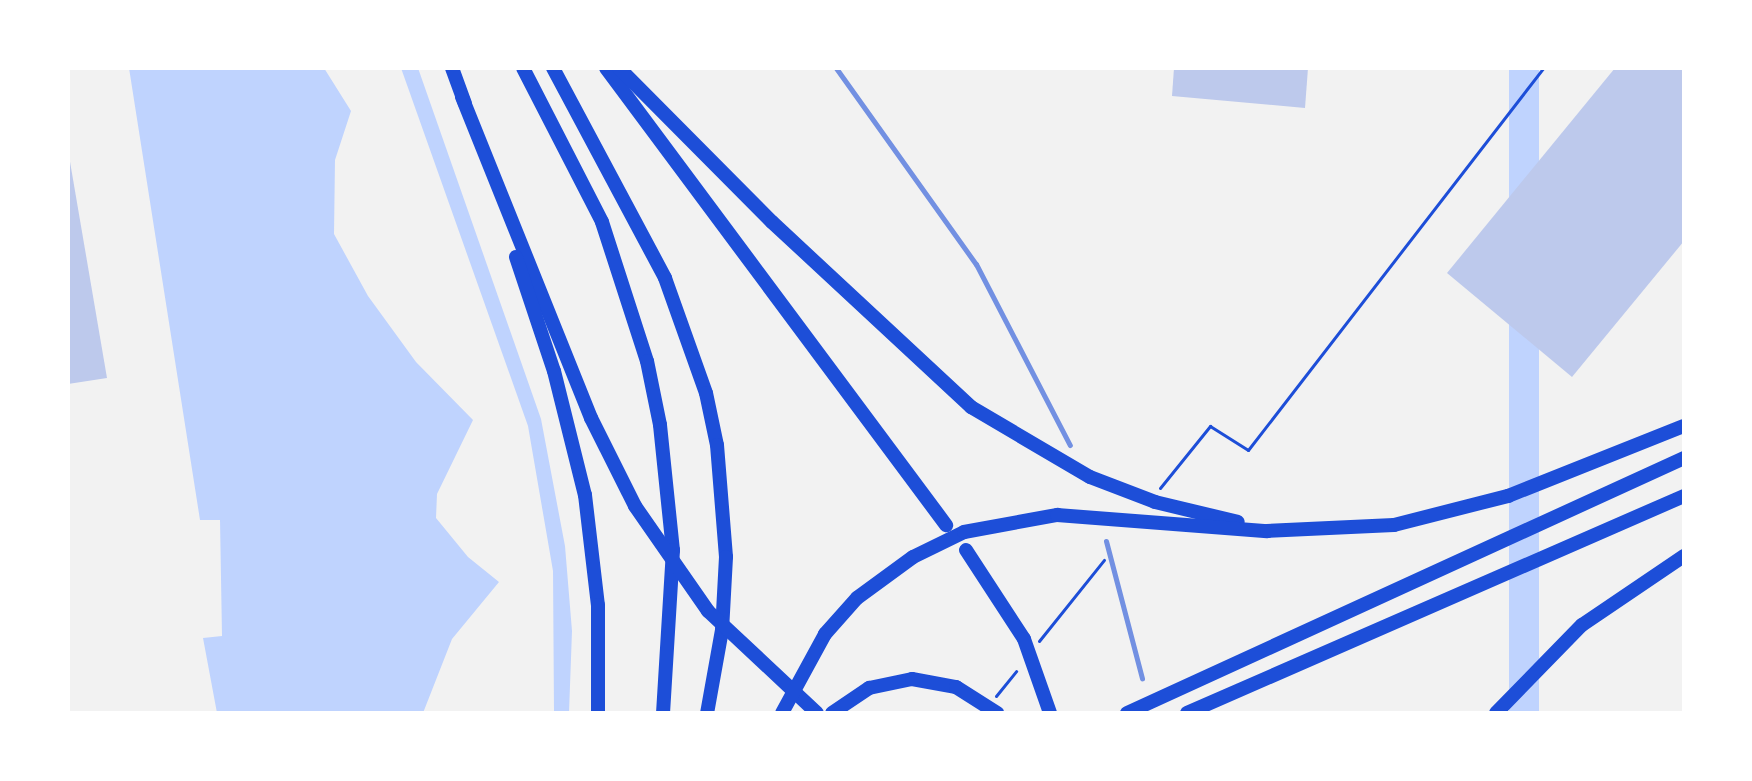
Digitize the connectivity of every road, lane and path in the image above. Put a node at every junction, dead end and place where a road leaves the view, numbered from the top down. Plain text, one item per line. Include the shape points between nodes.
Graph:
1 (452, 68) edge
2 (523, 68) edge
3 (553, 68) edge
4 (606, 68) edge
5 (619, 68) edge
6 (1543, 68) edge
7 (462, 97) junction
8 (1684, 426) edge
9 (1684, 458) edge
10 (1158, 492) dead end
11 (1684, 496) edge
12 (946, 525) dead end
13 (1326, 530) junction
14 (966, 550) dead end
15 (1684, 556) edge
16 (1104, 560) dead end
17 (1039, 642) dead end
18 (1016, 671) dead end
19 (996, 696) dead end
20 (598, 713) edge
21 (663, 713) edge
22 (707, 713) edge
23 (782, 713) edge
24 (817, 713) edge
25 (832, 713) edge
26 (997, 713) edge
27 (1050, 713) edge
28 (1127, 713) edge
29 (1187, 713) edge
30 (1496, 713) edge

1 - 7 highway
2 - 21 highway via 602,222 647,361 672,539
3 - 22 highway via 665,278 706,393 726,544 722,630
4 - 12 highway
5 - 13 highway via 945,385 1059,462 1188,512
6 - 10 path via 1248,450 1210,426
7 - 20 highway via 579,461 598,605
7 - 24 highway via 591,418 635,506 708,611
8 - 13 highway via 1461,512 1394,525
9 - 28 highway
11 - 29 highway
13 - 23 highway via 1231,529 1074,515 992,524 933,546 881,578 840,616 807,663
14 - 27 highway via 1024,639
15 - 30 highway via 1582,625
16 - 17 path
18 - 19 path
25 - 26 highway via 852,696 883,683 920,679 948,684

